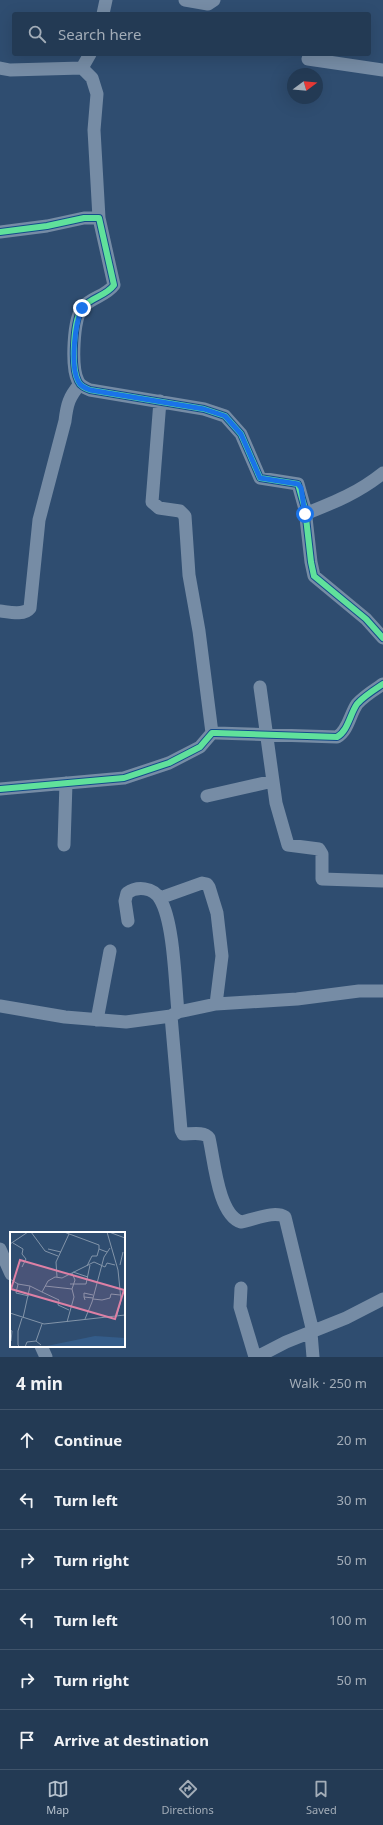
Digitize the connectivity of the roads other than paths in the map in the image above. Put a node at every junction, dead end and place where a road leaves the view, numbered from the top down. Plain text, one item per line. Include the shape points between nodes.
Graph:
1 (106, 0) edge
2 (185, 0) edge
3 (214, 0) edge
4 (103, 12) edge
5 (89, 56) edge
6 (308, 58) dead end
7 (0, 68) edge
8 (82, 68) junction
9 (383, 70) edge
10 (99, 218) junction
11 (0, 232) edge
12 (80, 384) junction
13 (160, 401) junction
14 (383, 473) edge
15 (305, 514) junction
16 (0, 611) edge
17 (383, 638) edge
18 (383, 684) edge
19 (260, 687) dead end
20 (212, 733) junction
21 (266, 734) junction
22 (273, 781) junction
23 (66, 783) junction
24 (0, 789) edge
25 (207, 796) dead end
26 (64, 845) dead end
27 (383, 881) edge
28 (160, 898) junction
29 (128, 921) dead end
30 (110, 951) dead end
31 (383, 991) edge
32 (216, 1004) junction
33 (0, 1006) edge
34 (174, 1014) junction
35 (97, 1020) junction
36 (0, 1249) edge
37 (10, 1272) edge
38 (241, 1288) dead end
39 (383, 1299) edge
40 (312, 1333) junction
41 (41, 1347) edge
42 (46, 1357) edge
43 (256, 1357) edge
44 (313, 1357) edge

1 - 4 street
2 - 3 street via 208,4
5 - 8 street
6 - 9 street
7 - 8 street
8 - 10 street via 92,78 97,94 94,130
10 - 11 street via 84,218
10 - 12 street via 114,285 105,294 82,308 79,316 74,353 76,376
12 - 13 street via 90,390
12 - 16 street via 72,393 68,404 39,520 30,608 22,613
13 - 15 street via 204,409 225,416 241,434 260,478 298,484 301,488
13 - 20 street via 152,502 159,508 180,511 185,516 190,575
14 - 15 street via 348,497
15 - 17 street via 314,576 366,619
18 - 21 street via 358,703 345,729 337,737
19 - 21 street
20 - 21 street
20 - 23 street via 200,747 169,763 124,778
21 - 22 street
22 - 25 street
22 - 27 street via 276,803 288,845 319,849 322,854 322,879
23 - 24 street
23 - 26 street
28 - 29 street via 153,891 132,890 127,893 125,901
28 - 32 street via 202,883 209,887 217,913 222,956
28 - 34 street via 171,938
30 - 35 street
31 - 32 street
32 - 34 street
33 - 35 street
34 - 35 street via 126,1022
34 - 40 street via 180,1130 184,1134 207,1135 209,1138 217,1179 228,1210 237,1221 280,1214 285,1217
36 - 37 street
38 - 43 street via 240,1307
39 - 40 street
40 - 43 street
40 - 44 street
41 - 42 street

